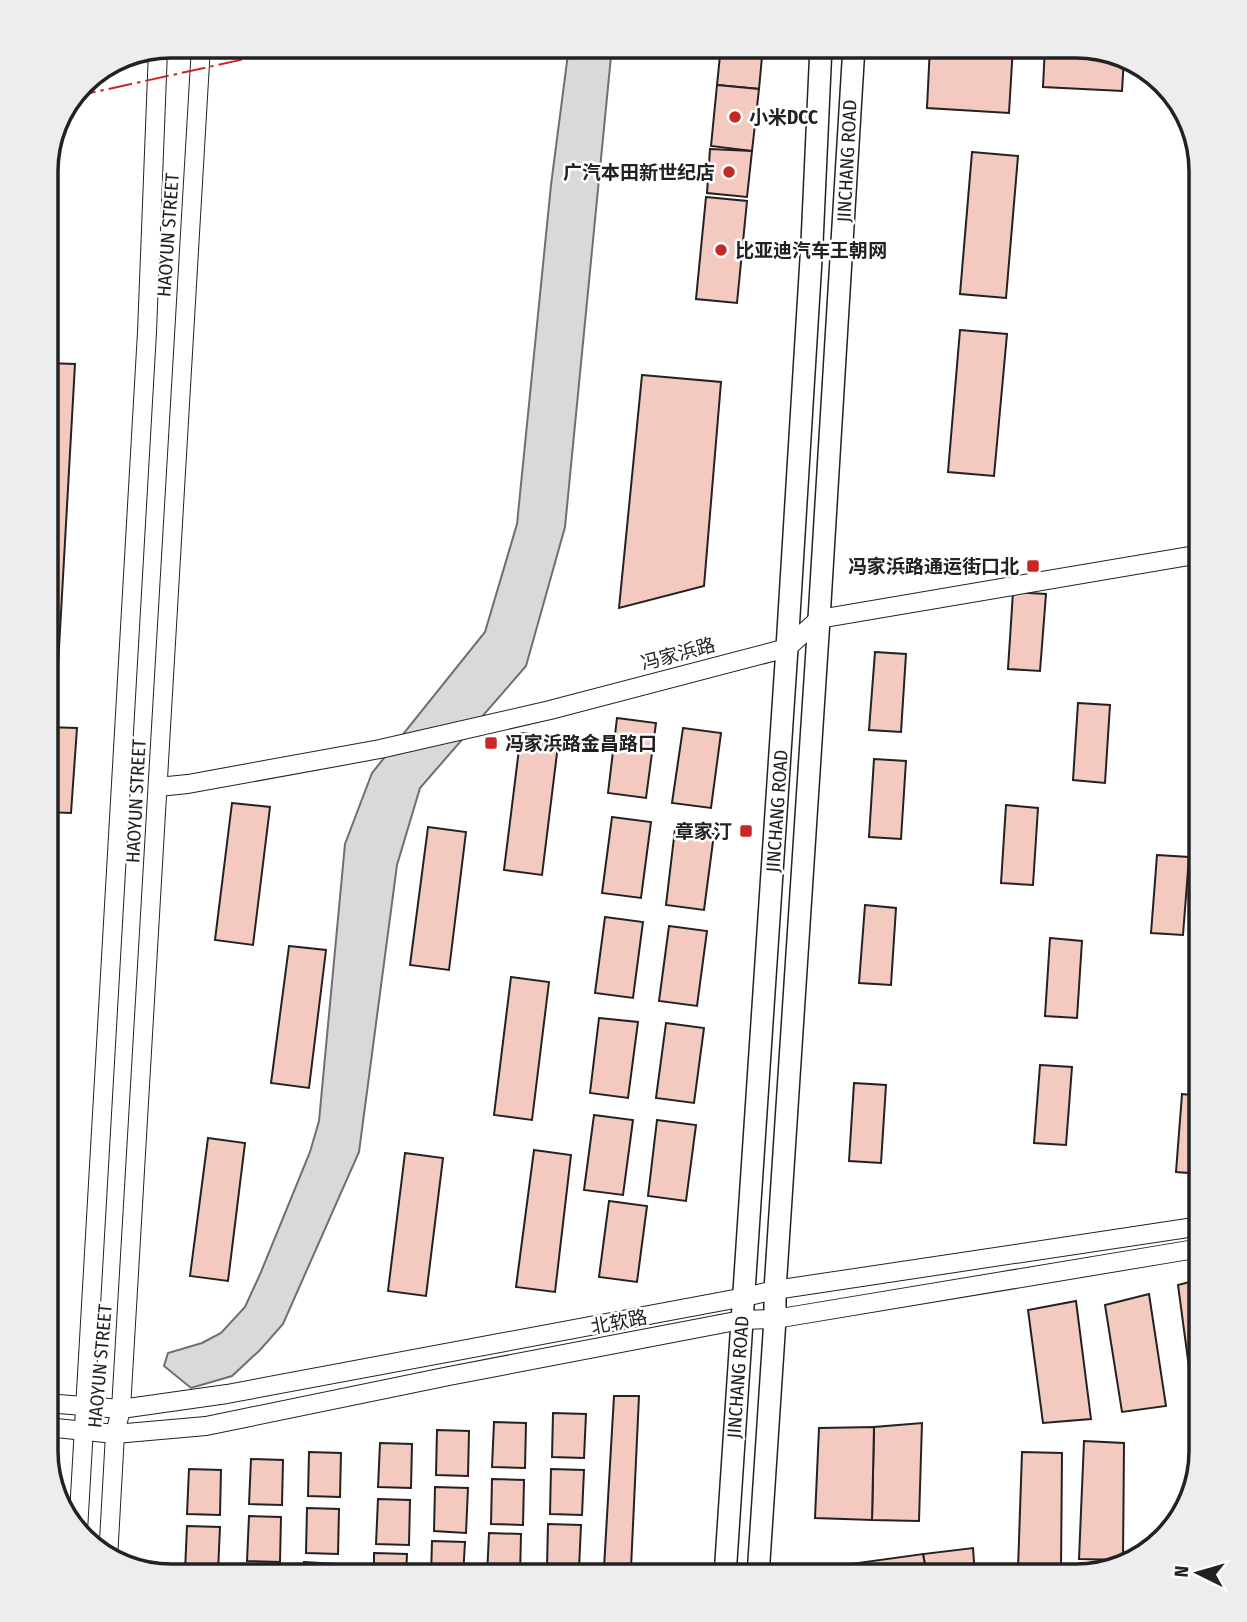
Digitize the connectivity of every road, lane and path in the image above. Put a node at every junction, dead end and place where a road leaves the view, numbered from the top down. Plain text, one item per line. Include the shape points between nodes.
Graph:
1 (200, 58) edge
2 (820, 58) edge
3 (853, 58) edge
4 (158, 59) edge
5 (1189, 556) edge
6 (819, 619) junction
7 (787, 648) junction
8 (158, 787) junction
9 (1189, 1228) edge
10 (1189, 1250) edge
11 (775, 1290) junction
12 (745, 1297) junction
13 (775, 1319) junction
14 (741, 1320) junction
15 (58, 1404) edge
16 (86, 1406) junction
17 (121, 1409) junction
18 (58, 1428) edge
19 (84, 1431) junction
20 (115, 1434) junction
21 (79, 1516) edge
22 (109, 1545) edge
23 (726, 1564) edge
24 (759, 1564) edge

1 - 8 street, HAOYUN STREET
2 - 7 main road, JINCHANG ROAD
3 - 6 main road, JINCHANG ROAD
4 - 16 street, HAOYUN STREET via 147,331
5 - 6 street
6 - 7 street, 冯家浜路
6 - 11 main road, JINCHANG ROAD
7 - 8 street, 冯家浜路 via 380,749
7 - 12 main road, JINCHANG ROAD
8 - 17 street, HAOYUN STREET
9 - 11 street, 北软路
10 - 13 street, 北软路
11 - 12 street, 北软路
11 - 13 main road, JINCHANG ROAD
12 - 14 main road, JINCHANG ROAD
12 - 17 street, 北软路 via 227,1394
13 - 14 street, 北软路
13 - 24 main road, JINCHANG ROAD
14 - 20 street, 北软路 via 206,1426
14 - 23 main road, JINCHANG ROAD
15 - 16 street, 北软路
16 - 17 street, 北软路
16 - 19 street, HAOYUN STREET
17 - 20 street, HAOYUN STREET
18 - 19 street, 北软路
19 - 20 street, 北软路
19 - 21 street, HAOYUN STREET
20 - 22 street, HAOYUN STREET

